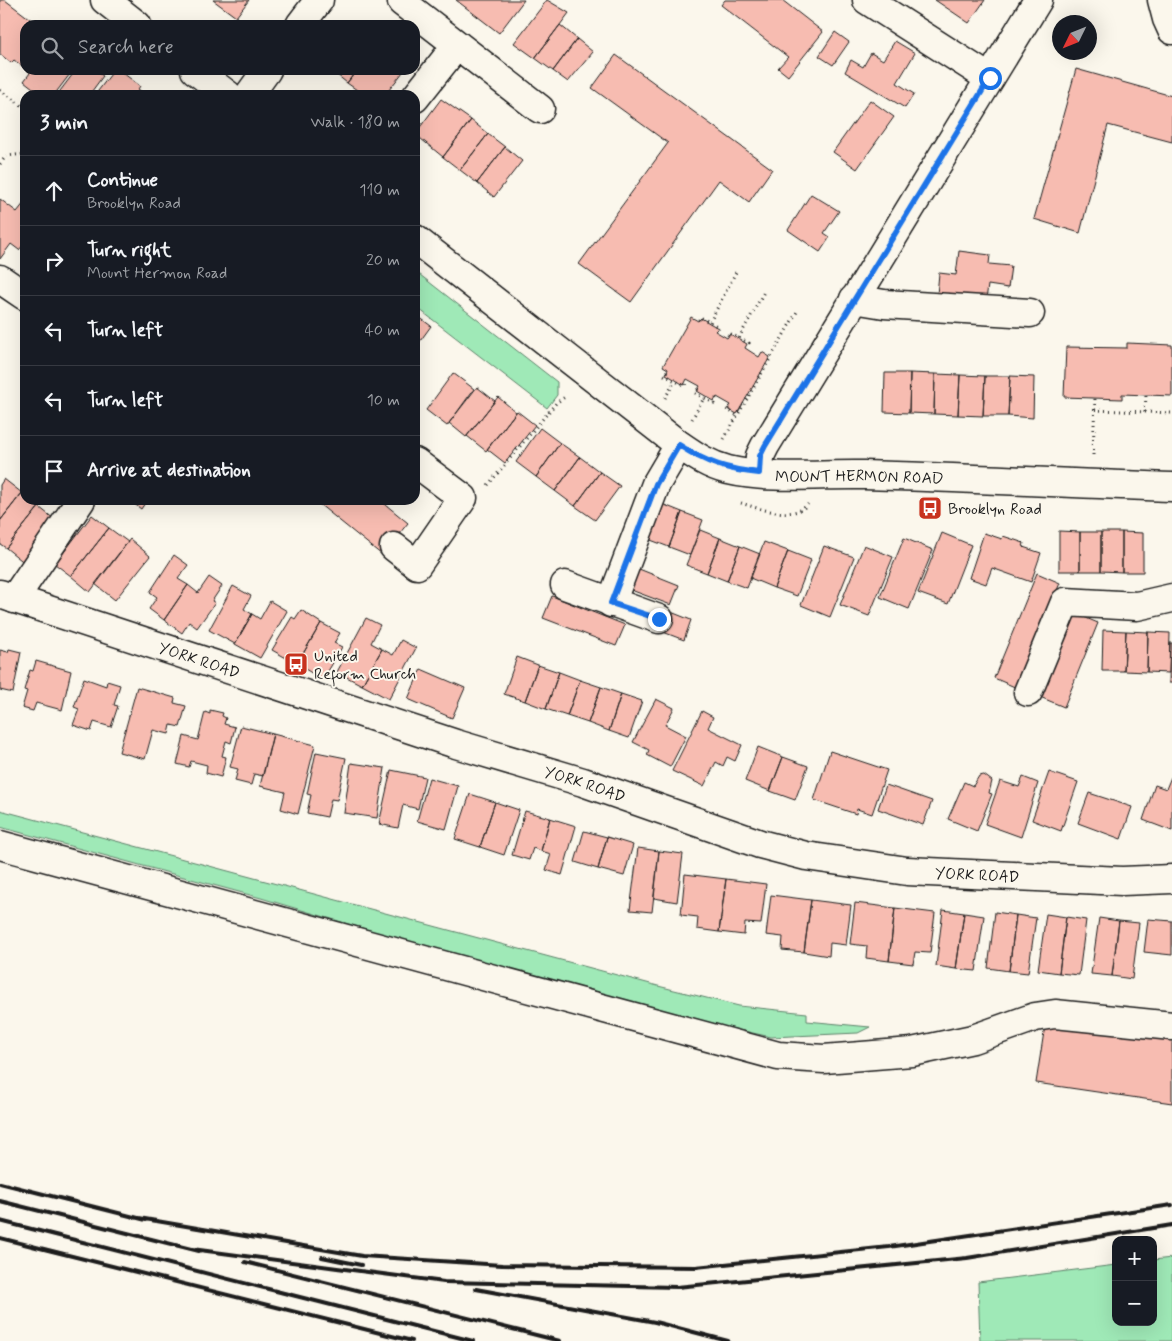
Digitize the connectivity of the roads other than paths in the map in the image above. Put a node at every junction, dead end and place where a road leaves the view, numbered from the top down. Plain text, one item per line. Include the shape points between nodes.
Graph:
1 (104, 0) edge
2 (319, 0) edge
3 (866, 0) edge
4 (1038, 0) edge
5 (1162, 0) edge
6 (402, 2) dead end
7 (130, 20) edge
8 (304, 20) edge
9 (1172, 30) edge
10 (457, 45) junction
11 (202, 75) edge
12 (263, 75) edge
13 (990, 78) junction
14 (222, 90) edge
15 (253, 90) edge
16 (420, 92) edge
17 (540, 110) dead end
18 (420, 243) edge
19 (0, 279) edge
20 (20, 293) edge
21 (854, 299) junction
22 (1030, 313) dead end
23 (678, 444) junction
24 (420, 466) edge
25 (759, 473) junction
26 (1172, 487) edge
27 (77, 505) edge
28 (394, 547) dead end
29 (565, 585) dead end
30 (7, 597) edge
31 (1172, 598) edge
32 (611, 603) junction
33 (659, 619) dead end
34 (1028, 692) dead end
35 (0, 845) edge
36 (1172, 880) edge
37 (1172, 1026) edge

1 - 7 street
2 - 8 street
3 - 13 street
4 - 13 street
5 - 9 street
6 - 10 street
10 - 16 street
10 - 17 street
11 - 14 street
12 - 15 street
13 - 21 street
18 - 23 street, MOUNT HERMON ROAD
19 - 20 street
21 - 22 street via 884,304
21 - 25 street via 765,446 760,456
23 - 25 street, MOUNT HERMON ROAD via 711,464
23 - 32 street via 656,484
24 - 28 street via 463,498 417,565
25 - 26 street, MOUNT HERMON ROAD
27 - 30 street, YORK ROAD
29 - 32 street
30 - 36 street, YORK ROAD via 456,744 583,782 742,838 806,856 908,871
31 - 34 street via 1137,606 1066,602
32 - 33 street
35 - 37 street via 778,1056 824,1059 912,1052 973,1039 1055,1014

